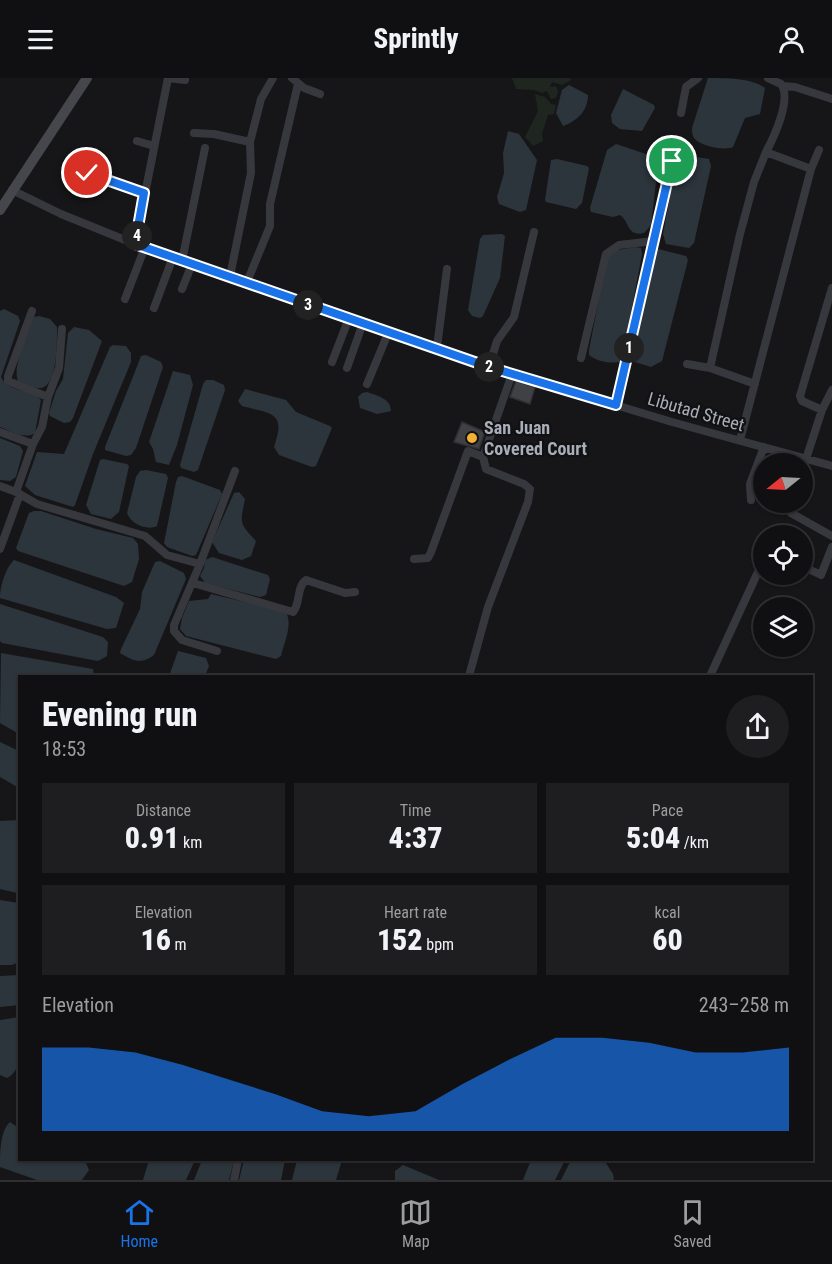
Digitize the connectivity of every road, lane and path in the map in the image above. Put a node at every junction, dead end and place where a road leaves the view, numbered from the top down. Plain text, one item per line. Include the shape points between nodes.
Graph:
1 (87, 78) edge
2 (166, 78) edge
3 (273, 78) edge
4 (699, 78) edge
5 (768, 78) edge
6 (185, 80) dead end
7 (295, 81) edge
8 (783, 86) junction
9 (320, 94) dead end
10 (832, 99) edge
11 (681, 113) dead end
12 (194, 133) dead end
13 (137, 141) dead end
14 (250, 142) junction
15 (154, 146) junction
16 (205, 148) dead end
17 (819, 150) dead end
18 (766, 152) junction
19 (674, 154) dead end
20 (811, 169) junction
21 (87, 173) dead end
22 (12, 190) junction
23 (144, 193) junction
24 (0, 210) edge
25 (534, 232) dead end
26 (654, 241) junction
27 (135, 244) junction
28 (145, 247) junction
29 (173, 257) junction
30 (182, 261) junction
31 (192, 264) junction
32 (447, 269) dead end
33 (230, 276) junction
34 (247, 282) junction
35 (832, 288) edge
36 (182, 289) dead end
37 (125, 299) dead end
38 (154, 308) dead end
39 (32, 311) dead end
40 (829, 314) edge
41 (349, 318) junction
42 (363, 323) junction
43 (62, 329) dead end
44 (389, 331) junction
45 (437, 347) junction
46 (581, 358) dead end
47 (332, 362) dead end
48 (687, 364) dead end
49 (489, 367) junction
50 (347, 368) dead end
51 (710, 368) junction
52 (512, 374) junction
53 (367, 384) dead end
54 (755, 384) junction
55 (832, 390) edge
56 (48, 397) junction
57 (616, 405) junction
58 (822, 410) junction
59 (0, 432) edge
60 (740, 440) junction
61 (33, 444) junction
62 (764, 447) junction
63 (785, 453) edge
64 (808, 453) edge
65 (483, 457) junction
66 (813, 461) edge
67 (832, 466) edge
68 (235, 471) dead end
69 (0, 486) edge
70 (18, 493) junction
71 (751, 500) dead end
72 (790, 513) dead end
73 (832, 536) edge
74 (832, 547) edge
75 (0, 549) edge
76 (414, 559) dead end
77 (200, 564) junction
78 (813, 571) edge
79 (193, 583) junction
80 (753, 583) edge
81 (355, 592) dead end
82 (217, 651) dead end
83 (469, 675) edge
84 (710, 675) edge
85 (238, 1161) edge
86 (234, 1180) edge

1 - 22 street
2 - 6 street
2 - 15 street
3 - 14 street via 261,99
4 - 11 street via 686,87
5 - 8 street
7 - 9 street
7 - 34 street via 270,204 270,226
8 - 10 street
8 - 18 street via 784,105
12 - 14 street
13 - 15 street
14 - 33 street via 251,173
15 - 23 street
16 - 30 street
17 - 20 street
18 - 20 street
18 - 51 street via 740,234
19 - 26 street
20 - 54 street
21 - 23 street
22 - 24 street
22 - 27 street, Libutad Street
23 - 27 street
25 - 49 street via 514,317 497,341
26 - 46 street via 619,245 606,254
26 - 57 street
27 - 28 street, Libutad Street
28 - 29 street, Libutad Street
28 - 37 street
29 - 30 street, Libutad Street
29 - 38 street
30 - 31 street, Libutad Street
31 - 33 street, Libutad Street
31 - 36 street
32 - 45 street
33 - 34 street, Libutad Street
34 - 41 street, Libutad Street
35 - 40 street
39 - 56 street via 8,381
40 - 58 street via 800,399
41 - 42 street, Libutad Street
41 - 47 street
42 - 44 street, Libutad Street
42 - 50 street
43 - 56 street via 58,368
44 - 45 street, Libutad Street
44 - 53 street
45 - 49 street, Libutad Street
48 - 51 street
49 - 52 street, Libutad Street
51 - 54 street
52 - 57 street, Libutad Street
52 - 65 street
54 - 60 street
55 - 58 street
56 - 61 street via 42,427
57 - 60 street, Libutad Street
58 - 64 street
59 - 61 street
60 - 62 street, Libutad Street
61 - 70 street
62 - 63 street, Libutad Street
62 - 71 street via 750,484
65 - 76 street via 468,451 431,552 428,558
65 - 83 street via 486,469 530,489 488,607
66 - 67 street, Libutad Street
68 - 77 street
69 - 70 street
70 - 75 street
70 - 77 street via 37,504 145,536 167,555
72 - 73 street
74 - 78 street via 821,575
77 - 79 street
79 - 81 street via 293,612 301,584 306,580 345,593
79 - 82 street via 174,632 182,640
80 - 84 street
85 - 86 street

